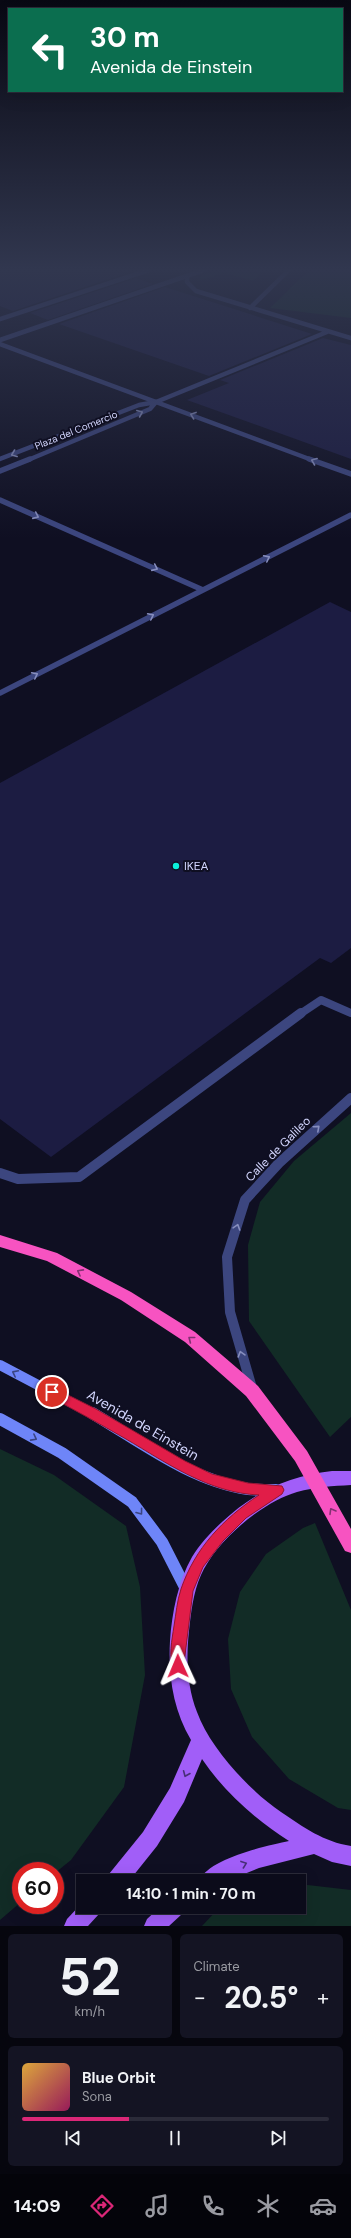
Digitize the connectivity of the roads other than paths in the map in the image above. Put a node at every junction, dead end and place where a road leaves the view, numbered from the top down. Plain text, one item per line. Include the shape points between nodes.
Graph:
1 (43, 360) edge
2 (259, 360) edge
3 (156, 402) junction
4 (0, 459) edge
5 (0, 471) edge
6 (351, 474) edge
7 (0, 500) edge
8 (351, 515) edge
9 (203, 590) junction
10 (0, 693) edge
11 (351, 1013) edge
12 (351, 1098) edge
13 (0, 1173) edge
14 (0, 1240) edge
15 (0, 1365) edge
16 (252, 1391) junction
17 (0, 1419) edge
18 (351, 1478) edge
19 (277, 1490) junction
20 (351, 1545) edge
21 (187, 1591) junction
22 (200, 1738) junction
23 (313, 1845) junction
24 (351, 1856) edge
25 (122, 1874) edge
26 (218, 1874) edge
27 (85, 1914) edge
28 (167, 1914) edge
29 (74, 1926) edge
30 (154, 1926) edge

1 - 3 street
2 - 3 street, Plaza del Comercio
3 -> 4 street, Plaza del Comercio via 139,405
5 -> 3 street, Plaza del Comercio via 141,413 150,409
6 -> 3 street
7 -> 9 street
9 -> 8 street
10 -> 9 street
11 - 13 street via 320,1000 277,1029 79,1177 18,1179
16 -> 12 street, Calle de Galileo via 230,1312 227,1257 245,1200 279,1163
16 -> 14 highway via 190,1337 126,1296 52,1257
19 -> 15 street, Avenida de Einstein via 248,1489 210,1479 180,1465 92,1412
20 -> 16 highway via 300,1456
17 -> 21 street via 62,1453 132,1502 162,1542
18 - 19 main road via 312,1480
19 - 21 main road via 241,1514 218,1537 198,1563
21 - 22 main road via 178,1644 179,1677 188,1714
22 - 23 main road via 228,1780 265,1814
22 -> 25 main road via 177,1795 150,1839
23 - 24 main road
26 -> 23 main road via 257,1859
27 - 29 main road
28 - 30 main road

